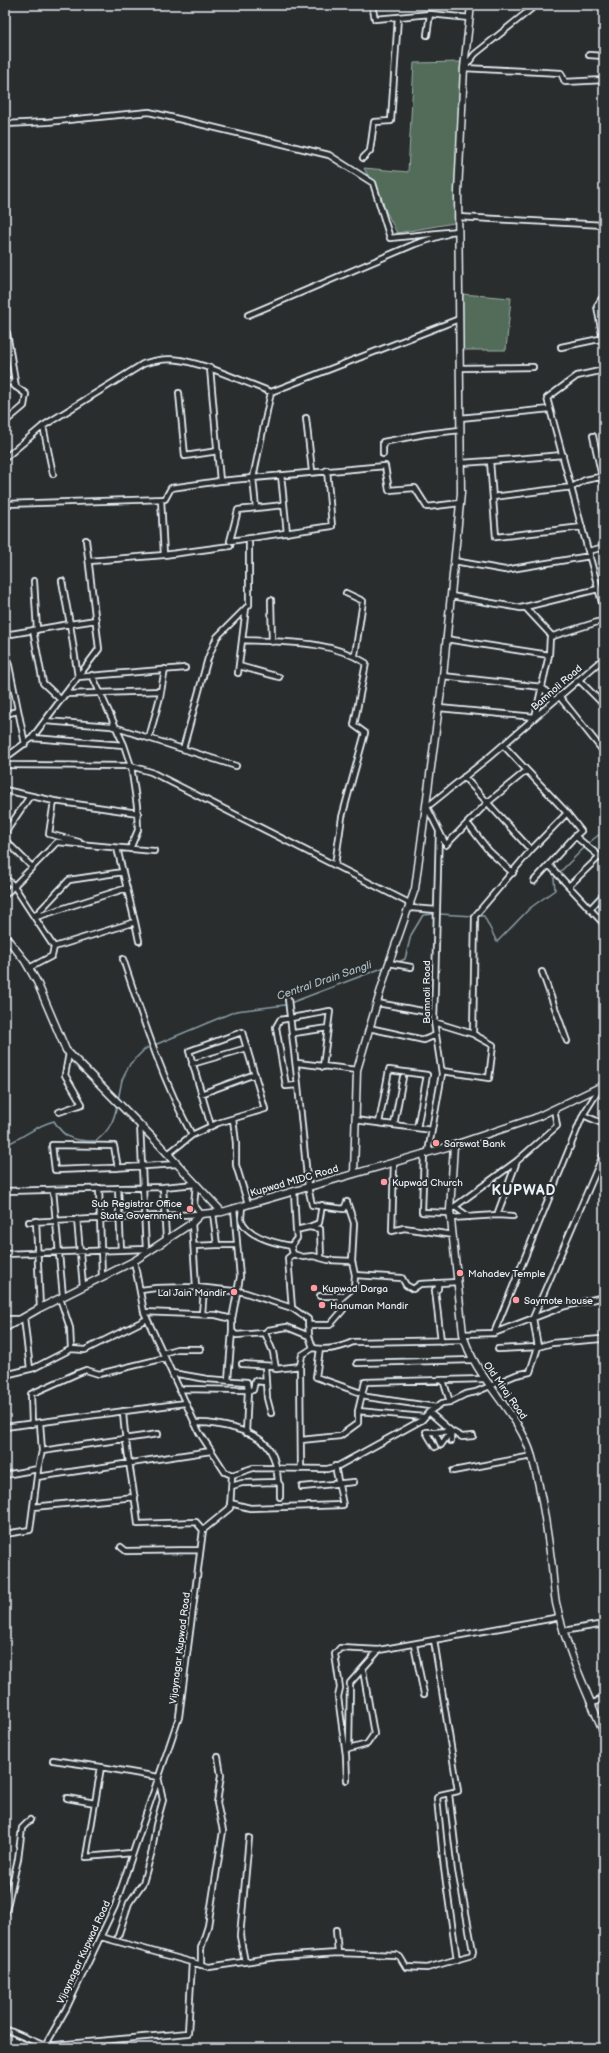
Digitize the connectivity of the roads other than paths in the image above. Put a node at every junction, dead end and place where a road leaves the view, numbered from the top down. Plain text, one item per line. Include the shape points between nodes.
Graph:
1 (372, 5) edge
2 (471, 5) edge
3 (536, 5) edge
4 (430, 14) junction
5 (398, 17) junction
6 (470, 18) junction
7 (428, 35) dead end
8 (589, 55) dead end
9 (604, 56) edge
10 (464, 68) junction
11 (604, 80) edge
12 (5, 124) edge
13 (363, 158) dead end
14 (458, 217) junction
15 (604, 225) edge
16 (458, 231) junction
17 (604, 295) edge
18 (248, 315) dead end
19 (459, 319) junction
20 (5, 334) edge
21 (603, 338) edge
22 (604, 346) edge
23 (561, 347) dead end
24 (533, 367) dead end
25 (210, 368) junction
26 (460, 368) junction
27 (604, 370) edge
28 (5, 379) edge
29 (16, 387) junction
30 (271, 392) junction
31 (179, 393) dead end
32 (550, 410) junction
33 (306, 418) dead end
34 (460, 418) junction
35 (5, 422) edge
36 (43, 426) junction
37 (460, 430) junction
38 (593, 436) dead end
39 (218, 452) junction
40 (383, 454) dead end
41 (563, 455) junction
42 (5, 458) edge
43 (490, 461) junction
44 (460, 463) junction
45 (327, 470) junction
46 (312, 472) junction
47 (53, 474) dead end
48 (281, 475) junction
49 (602, 477) edge
50 (253, 478) junction
51 (220, 481) junction
52 (604, 486) edge
53 (572, 487) junction
54 (493, 497) junction
55 (161, 500) junction
56 (460, 503) junction
57 (5, 504) edge
58 (284, 504) junction
59 (256, 508) junction
60 (582, 527) junction
61 (287, 533) junction
62 (86, 540) dead end
63 (249, 543) dead end
64 (230, 546) dead end
65 (604, 547) edge
66 (164, 555) junction
67 (590, 556) junction
68 (89, 561) junction
69 (454, 561) junction
70 (34, 580) dead end
71 (62, 581) dead end
72 (598, 589) junction
73 (346, 593) dead end
74 (451, 596) junction
75 (271, 600) dead end
76 (525, 607) junction
77 (246, 608) junction
78 (604, 610) edge
79 (96, 620) junction
80 (604, 620) edge
81 (70, 624) junction
82 (35, 630) junction
83 (5, 635) edge
84 (552, 636) junction
85 (446, 638) junction
86 (242, 640) junction
87 (272, 642) junction
88 (5, 646) edge
89 (355, 655) junction
90 (549, 655) junction
91 (604, 658) edge
92 (239, 666) junction
93 (186, 668) dead end
94 (164, 669) junction
95 (238, 673) dead end
96 (92, 675) junction
97 (443, 676) junction
98 (78, 677) junction
99 (279, 677) dead end
100 (579, 680) junction
101 (542, 687) junction
102 (161, 691) junction
103 (65, 694) junction
104 (101, 694) junction
105 (559, 696) junction
106 (61, 700) junction
107 (554, 701) junction
108 (604, 705) edge
109 (439, 708) junction
110 (18, 711) junction
111 (5, 714) edge
112 (535, 717) junction
113 (45, 721) junction
114 (116, 728) junction
115 (32, 738) junction
116 (149, 738) junction
117 (25, 744) junction
118 (124, 745) junction
119 (503, 745) junction
120 (182, 749) junction
121 (604, 752) edge
122 (5, 758) edge
123 (5, 765) edge
124 (132, 766) junction
125 (236, 766) dead end
126 (526, 771) junction
127 (464, 777) junction
128 (5, 790) edge
129 (30, 796) junction
130 (54, 801) junction
131 (487, 803) junction
132 (427, 807) junction
133 (138, 813) junction
134 (567, 813) junction
135 (468, 824) junction
136 (439, 830) junction
137 (5, 834) edge
138 (575, 836) junction
139 (5, 840) edge
140 (89, 845) junction
141 (117, 848) junction
142 (130, 849) junction
143 (531, 850) junction
144 (154, 851) dead end
145 (602, 858) edge
146 (334, 865) junction
147 (549, 865) junction
148 (32, 867) junction
149 (123, 872) junction
150 (514, 873) junction
151 (5, 878) edge
152 (534, 881) dead end
153 (14, 886) junction
154 (569, 886) junction
155 (127, 888) junction
156 (604, 894) edge
157 (5, 895) edge
158 (410, 906) junction
159 (590, 909) junction
160 (437, 910) junction
161 (34, 917) junction
162 (135, 922) junction
163 (604, 924) edge
164 (5, 936) edge
165 (139, 941) dead end
166 (54, 946) junction
167 (123, 959) dead end
168 (389, 963) junction
169 (29, 968) junction
170 (411, 968) dead end
171 (542, 972) dead end
172 (288, 999) dead end
173 (377, 1003) junction
174 (434, 1012) junction
175 (291, 1018) junction
176 (434, 1022) junction
177 (328, 1028) junction
178 (370, 1028) junction
179 (294, 1033) junction
180 (473, 1034) junction
181 (436, 1035) junction
182 (567, 1041) dead end
183 (247, 1048) junction
184 (69, 1054) junction
185 (297, 1063) junction
186 (192, 1064) junction
187 (323, 1067) junction
188 (357, 1070) junction
189 (442, 1071) junction
190 (255, 1074) junction
191 (403, 1077) dead end
192 (298, 1085) junction
193 (603, 1085) edge
194 (201, 1094) junction
195 (554, 1109) junction
196 (59, 1112) dead end
197 (583, 1115) junction
198 (233, 1119) junction
199 (356, 1120) junction
200 (379, 1123) junction
201 (604, 1124) edge
202 (140, 1125) junction
203 (394, 1125) junction
204 (211, 1126) junction
205 (417, 1128) junction
206 (432, 1130) junction
207 (192, 1135) junction
208 (454, 1145) junction
209 (426, 1153) junction
210 (604, 1153) edge
211 (168, 1154) junction
212 (517, 1161) junction
213 (394, 1162) junction
214 (178, 1164) junction
215 (142, 1166) junction
216 (118, 1168) junction
217 (354, 1174) junction
218 (196, 1184) junction
219 (142, 1187) junction
220 (163, 1187) junction
221 (308, 1187) junction
222 (99, 1188) junction
223 (118, 1188) junction
224 (53, 1190) junction
225 (5, 1191) edge
226 (294, 1191) junction
227 (245, 1205) junction
228 (322, 1206) junction
229 (234, 1208) junction
230 (222, 1212) junction
231 (452, 1212) junction
232 (213, 1213) junction
233 (201, 1214) junction
234 (497, 1215) junction
235 (144, 1216) junction
236 (164, 1216) junction
237 (513, 1216) dead end
238 (469, 1217) junction
239 (99, 1218) junction
240 (120, 1218) junction
241 (77, 1219) junction
242 (56, 1220) junction
243 (36, 1221) junction
244 (29, 1222) dead end
245 (192, 1223) junction
246 (308, 1227) junction
247 (296, 1230) junction
248 (453, 1235) junction
249 (166, 1238) junction
250 (217, 1245) junction
251 (237, 1245) junction
252 (194, 1246) junction
253 (291, 1246) junction
254 (122, 1250) junction
255 (79, 1251) junction
256 (99, 1251) junction
257 (146, 1251) junction
258 (59, 1253) junction
259 (5, 1254) edge
260 (38, 1254) junction
261 (293, 1254) junction
262 (321, 1258) junction
263 (134, 1261) junction
264 (352, 1261) junction
265 (355, 1275) junction
266 (102, 1277) junction
267 (458, 1282) junction
268 (438, 1283) junction
269 (83, 1286) junction
270 (196, 1287) junction
271 (204, 1289) junction
272 (141, 1290) junction
273 (236, 1291) junction
274 (320, 1296) dead end
275 (343, 1296) junction
276 (61, 1297) junction
277 (604, 1297) edge
278 (40, 1308) junction
279 (292, 1308) junction
280 (144, 1312) junction
281 (202, 1314) junction
282 (5, 1318) edge
283 (22, 1318) junction
284 (532, 1318) junction
285 (147, 1319) junction
286 (232, 1319) junction
287 (308, 1325) junction
288 (5, 1328) edge
289 (232, 1331) junction
290 (265, 1333) junction
291 (494, 1333) junction
292 (308, 1336) junction
293 (464, 1337) junction
294 (601, 1339) dead end
295 (441, 1341) junction
296 (538, 1347) junction
297 (313, 1348) junction
298 (71, 1349) junction
299 (200, 1349) dead end
300 (320, 1349) junction
301 (498, 1349) dead end
302 (164, 1356) junction
303 (473, 1360) junction
304 (242, 1364) dead end
305 (357, 1364) dead end
306 (265, 1366) junction
307 (275, 1366) junction
308 (300, 1366) junction
309 (30, 1369) junction
310 (172, 1373) junction
311 (5, 1374) edge
312 (485, 1379) junction
313 (228, 1380) junction
314 (443, 1380) junction
315 (266, 1382) junction
316 (491, 1386) junction
317 (179, 1389) junction
318 (248, 1390) junction
319 (361, 1393) junction
320 (450, 1402) junction
321 (185, 1403) junction
322 (436, 1407) junction
323 (123, 1411) junction
324 (358, 1411) junction
325 (429, 1412) junction
326 (271, 1413) dead end
327 (424, 1418) junction
328 (40, 1423) junction
329 (194, 1423) junction
330 (32, 1424) junction
331 (5, 1427) edge
332 (451, 1431) junction
333 (435, 1432) junction
334 (246, 1433) junction
335 (158, 1434) dead end
336 (473, 1436) dead end
337 (125, 1439) junction
338 (301, 1440) junction
339 (451, 1441) dead end
340 (435, 1447) dead end
341 (211, 1451) junction
342 (42, 1452) junction
343 (532, 1456) junction
344 (129, 1463) junction
345 (335, 1466) junction
346 (277, 1468) junction
347 (38, 1469) junction
348 (302, 1469) junction
349 (453, 1471) dead end
350 (5, 1475) edge
351 (232, 1475) junction
352 (37, 1477) junction
353 (278, 1482) junction
354 (354, 1482) dead end
355 (339, 1484) junction
356 (232, 1486) junction
357 (302, 1487) dead end
358 (136, 1497) junction
359 (280, 1497) dead end
360 (230, 1503) junction
361 (33, 1507) junction
362 (203, 1530) junction
363 (5, 1534) edge
364 (121, 1547) dead end
365 (199, 1550) junction
366 (560, 1617) junction
367 (603, 1624) edge
368 (604, 1630) edge
369 (562, 1631) junction
370 (434, 1640) junction
371 (414, 1645) junction
372 (380, 1650) junction
373 (363, 1670) junction
374 (424, 1694) dead end
375 (604, 1698) edge
376 (591, 1704) junction
377 (604, 1733) edge
378 (218, 1757) dead end
379 (53, 1760) dead end
380 (102, 1767) junction
381 (158, 1777) junction
382 (347, 1780) dead end
383 (449, 1794) junction
384 (67, 1798) dead end
385 (95, 1803) junction
386 (30, 1820) dead end
387 (249, 1838) dead end
388 (132, 1853) junction
389 (8, 1892) edge
390 (5, 1915) edge
391 (336, 1930) dead end
392 (118, 1936) dead end
393 (101, 1937) junction
394 (338, 1952) junction
395 (457, 1960) junction
396 (192, 1962) junction
397 (245, 1962) junction
398 (201, 1965) junction
399 (5, 2029) edge
400 (45, 2047) edge

1 - 5 street via 375,19
2 - 6 main road
3 - 10 street via 475,54
4 - 5 street
4 - 6 street
4 - 7 street
5 - 13 street via 391,121 374,122 370,151
6 - 10 main road
8 - 9 street
10 - 11 street via 561,73 565,82
10 - 14 main road
12 - 16 street via 149,112 329,155 373,183 390,238
14 - 15 street
14 - 16 main road
16 - 18 street via 402,250
16 - 19 main road
17 - 21 street via 597,306
19 - 26 main road
19 - 30 street
20 - 29 street via 7,333
21 - 22 street
21 - 23 street
24 - 26 street
25 - 30 street
25 - 36 street via 181,359 159,359 143,364
25 - 39 street
26 - 34 main road
27 - 32 street via 577,376 547,398
28 - 29 street
29 - 35 street via 26,394 24,406
30 - 50 street
31 - 39 street via 185,456
32 - 34 street
32 - 41 street
33 - 46 street
34 - 37 main road
36 - 42 street
36 - 47 street
37 - 40 street via 383,442
37 - 44 main road
38 - 49 street
39 - 51 street
41 - 43 street
41 - 53 street
43 - 44 street
43 - 54 street
44 - 56 main road
45 - 46 street
45 - 56 street via 385,466 390,490 415,488 427,507
45 - 61 street via 332,526
46 - 48 street
48 - 50 street
48 - 58 street
49 - 52 street
49 - 53 street via 585,480
50 - 51 street
50 - 59 street
51 - 55 street via 171,488 165,499
53 - 54 street
53 - 60 street
54 - 60 street via 496,537
55 - 57 street
55 - 66 street
56 - 69 main road
58 - 59 street
58 - 61 street
59 - 61 street via 238,510 230,541
60 - 67 street
62 - 68 street
63 - 77 street via 249,605
64 - 66 street
65 - 67 street via 589,551
66 - 68 street
67 - 69 street via 505,570
67 - 72 street
68 - 79 street
69 - 74 main road
70 - 82 street
71 - 81 street
72 - 76 street
72 - 78 street
73 - 89 street via 363,601
74 - 76 street
74 - 85 main road
75 - 87 street
76 - 84 street
77 - 86 street
77 - 120 street via 217,637 208,658
79 - 81 street
79 - 98 street via 99,649
80 - 84 street
81 - 82 street
81 - 98 street
82 - 83 street
82 - 106 street via 43,683
84 - 90 street
85 - 90 street
85 - 97 main road
86 - 87 street
86 - 92 street
87 - 89 street via 310,644
88 - 110 street
89 - 146 street via 366,662 354,724 365,733 342,817
90 - 101 street
91 - 100 street, Bamnoli Road
92 - 95 street
92 - 99 street
93 - 94 street
94 - 96 street
94 - 102 street
96 - 98 street
96 - 104 street
97 - 101 street
97 - 109 main road
98 - 103 street
100 - 105 street, Bamnoli Road
100 - 108 street
101 - 107 street
101 - 112 street
102 - 104 street
102 - 116 street
103 - 104 street
103 - 106 street
104 - 114 street
105 - 107 street, Bamnoli Road
105 - 121 street
106 - 113 street
107 - 112 street, Bamnoli Road
109 - 112 street
109 - 132 main road
110 - 111 street
110 - 117 street
112 - 119 street, Bamnoli Road
113 - 114 street
113 - 115 street
114 - 116 street
114 - 118 street
115 - 117 street
115 - 118 street
116 - 120 street
117 - 122 street
118 - 124 street
119 - 126 street
119 - 127 street, Bamnoli Road
120 - 125 street
123 - 124 street
124 - 133 street
124 - 146 street via 151,772
126 - 131 street
126 - 134 street
127 - 131 street
127 - 132 street, Bamnoli Road
128 - 129 street
129 - 130 street
129 - 137 street
130 - 133 street
130 - 140 street via 49,834
131 - 135 street
131 - 143 street
132 - 136 street
132 - 158 main road
133 - 142 street via 138,830
134 - 138 street via 581,831
134 - 143 street
135 - 136 street via 446,845
135 - 150 street via 489,851
136 - 160 street, Bamnoli Road
138 - 145 street
138 - 147 street
139 - 148 street
140 - 141 street
140 - 148 street via 57,842
141 - 142 street
141 - 149 street
142 - 144 street
143 - 150 street
145 - 154 street
146 - 158 street
147 - 152 street
147 - 154 street
148 - 153 street
149 - 155 street
149 - 161 street via 69,880
150 - 180 street via 475,916
151 - 153 street
153 - 157 street
153 - 161 street
154 - 159 street
155 - 161 street
155 - 162 street
156 - 159 street
158 - 160 street
158 - 168 main road
159 - 163 street
160 - 174 street, Bamnoli Road
161 - 166 street
162 - 165 street
162 - 166 street
164 - 169 main road
166 - 169 street via 52,956
167 - 207 street via 152,1046 174,1102
168 - 170 street
168 - 173 main road
169 - 184 main road
171 - 182 street
172 - 175 street
173 - 174 street
173 - 178 main road
174 - 176 street, Bamnoli Road
175 - 177 street via 330,1011
175 - 179 street
175 - 192 street via 280,1020 276,1027 286,1086
176 - 180 street
176 - 181 street, Bamnoli Road
177 - 179 street
177 - 187 street
178 - 181 street via 424,1040
178 - 188 main road
179 - 185 street
180 - 189 street via 492,1045 489,1078
181 - 189 street, Bamnoli Road
183 - 186 street
183 - 186 street via 242,1032 188,1051
183 - 190 street
184 - 196 street via 64,1075 82,1104
184 - 202 main road
185 - 187 street
185 - 192 street
186 - 194 street
187 - 188 street
188 - 199 main road
189 - 206 street, Bamnoli Road
190 - 194 street
190 - 198 street via 265,1109
191 - 203 street
192 - 221 street
193 - 195 main road, Kupwad MIDC Road
193 - 197 street
194 - 204 street
195 - 208 main road, Kupwad MIDC Road via 535,1118
195 - 212 street via 557,1126
197 - 201 street
197 - 291 street
198 - 204 street
198 - 227 street via 236,1166
199 - 200 street
199 - 217 main road
200 - 203 street
200 - 205 street via 389,1070 427,1075
202 - 211 main road
202 - 215 street
203 - 205 street
204 - 207 street
205 - 206 street
206 - 209 street, Bamnoli Road
207 - 211 street
208 - 209 main road, Kupwad MIDC Road
208 - 231 main road, Old Miraj Road
209 - 213 main road, Kupwad MIDC Road
209 - 231 street, Bamnoli Road via 422,1212
210 - 284 street
211 - 214 main road
212 - 231 street
212 - 234 street
213 - 217 main road, Kupwad MIDC Road
213 - 248 street via 392,1231 404,1228
214 - 215 street
214 - 218 main road
215 - 216 street
215 - 219 street
216 - 216 street via 54,1170 52,1145 114,1146
217 - 221 main road, Kupwad MIDC Road
218 - 220 street
218 - 230 main road
218 - 233 street via 194,1205
219 - 220 street
219 - 223 street
219 - 235 street
220 - 236 street
221 - 226 main road, Kupwad MIDC Road
221 - 228 street via 312,1205
222 - 223 street
222 - 224 street
222 - 239 street
223 - 240 street
224 - 225 street
224 - 242 street
226 - 227 main road, Kupwad MIDC Road
226 - 247 street
227 - 229 main road, Kupwad MIDC Road
227 - 253 street via 241,1218 248,1230 277,1244
228 - 246 street via 319,1223
228 - 264 street via 344,1209 348,1202 354,1223
229 - 230 main road, Kupwad MIDC Road
229 - 251 street
230 - 232 main road, Kupwad MIDC Road
231 - 238 street
231 - 238 street
231 - 248 main road, Old Miraj Road
232 - 233 main road, Kupwad MIDC Road
232 - 250 street
233 - 236 street
233 - 245 main road
234 - 237 street
234 - 238 street
235 - 236 street
235 - 240 street
235 - 257 street
236 - 249 street
239 - 240 street
239 - 241 street
239 - 256 street
240 - 254 street
241 - 242 street
241 - 255 street
242 - 243 street
242 - 258 street
243 - 244 street
243 - 260 street
245 - 249 main road
245 - 252 street
246 - 247 street
246 - 262 street via 320,1229
247 - 253 street via 296,1238
248 - 267 main road, Old Miraj Road
249 - 257 main road
250 - 251 street
250 - 252 street
251 - 273 street via 240,1277
252 - 270 street
253 - 261 street
254 - 256 street
254 - 257 street
255 - 256 street
255 - 258 street
255 - 269 street
256 - 266 street
257 - 263 main road
258 - 260 street
258 - 276 street
259 - 260 street
260 - 278 street
261 - 262 street
261 - 279 street via 288,1258
262 - 264 street
263 - 266 main road
263 - 272 street
264 - 265 street
265 - 268 street via 402,1278 406,1285 413,1289 420,1284
265 - 275 street via 354,1288
266 - 269 main road
267 - 268 street
267 - 293 main road, Old Miraj Road
268 - 295 street via 438,1289 435,1290
269 - 276 main road
270 - 271 street
270 - 272 street
271 - 273 street
271 - 281 street
272 - 280 street
273 - 279 street
273 - 286 street
274 - 275 street
275 - 287 street via 340,1298 343,1310 330,1325
276 - 278 main road
276 - 298 street via 70,1328
277 - 284 street via 565,1306
278 - 283 main road
279 - 287 street via 308,1319
280 - 281 street
280 - 285 street
281 - 286 street
282 - 283 street
283 - 288 main road
283 - 309 street
284 - 291 street
284 - 296 street
285 - 298 street via 85,1350
285 - 302 street
286 - 289 street
287 - 292 street
289 - 290 street via 236,1335
289 - 313 street
290 - 292 street via 268,1330 287,1327
290 - 307 street via 273,1352
291 - 293 street
292 - 297 street
293 - 295 street
293 - 303 main road, Old Miraj Road
294 - 296 street via 552,1343
295 - 300 street via 353,1342 338,1349
296 - 301 street
296 - 316 street via 530,1372
297 - 300 street
297 - 308 street via 302,1355
298 - 309 street
299 - 302 street via 177,1350
300 - 319 street via 316,1377
302 - 310 street
302 - 330 street via 99,1374 82,1371 31,1394
303 - 305 street
303 - 312 main road, Old Miraj Road
304 - 306 street
306 - 307 street
306 - 315 street
307 - 308 street via 276,1369
308 - 338 street
309 - 311 street
310 - 313 street
310 - 317 street
312 - 314 street
312 - 316 main road, Old Miraj Road
313 - 318 street via 247,1382
314 - 319 street via 364,1382
314 - 320 street
315 - 318 street via 255,1380 253,1390
315 - 326 street
316 - 320 street
316 - 343 main road, Old Miraj Road via 519,1426
317 - 318 street
317 - 321 street
318 - 334 street
319 - 322 street via 367,1397
319 - 324 street
320 - 322 street
321 - 323 street
321 - 329 street
322 - 325 street
323 - 328 street
323 - 337 street
324 - 327 street
324 - 338 street via 358,1423 340,1436
325 - 327 street
325 - 332 street
327 - 345 street
328 - 330 street
328 - 342 street
329 - 334 street via 209,1422
329 - 341 street
330 - 331 street
332 - 333 street
332 - 333 street via 441,1445
332 - 336 street via 462,1437
332 - 339 street
333 - 340 street via 426,1432
334 - 346 street via 258,1438 268,1447
335 - 337 street
337 - 342 street
337 - 344 street
338 - 348 street
341 - 344 street
341 - 351 street via 225,1472
342 - 347 street
343 - 349 street
343 - 366 main road, Old Miraj Road via 541,1495
344 - 352 street
344 - 358 street
345 - 348 street via 327,1469
345 - 355 street
346 - 348 street
346 - 351 street via 253,1468
346 - 353 street
347 - 350 street
347 - 352 street
351 - 356 street
352 - 361 street
353 - 356 street via 242,1483
353 - 359 street
354 - 355 street
355 - 357 street
355 - 360 street via 343,1505 250,1508
356 - 360 street
358 - 361 street
358 - 362 street via 138,1524 196,1522
360 - 362 street via 230,1508
361 - 363 street via 30,1530
362 - 365 street, Vijaynagar Kupwad Road
364 - 365 street via 126,1551
365 - 381 street, Vijaynagar Kupwad Road via 179,1717
366 - 369 main road, Old Miraj Road
366 - 370 street
367 - 368 street
367 - 369 street
369 - 376 main road, Old Miraj Road
370 - 371 street
370 - 383 street via 458,1791
371 - 372 street
371 - 374 street
372 - 373 street
372 - 382 street via 347,1647 340,1648 335,1654
373 - 373 street via 350,1683 349,1749 367,1744 374,1734
375 - 376 street
376 - 377 main road, Old Miraj Road
378 - 398 street via 221,1776 217,1803 223,1831 208,1926 201,1948
379 - 380 street
380 - 381 street
380 - 385 street
381 - 388 street, Vijaynagar Kupwad Road
381 - 392 street via 163,1800 152,1851 143,1883 129,1903
383 - 395 street via 437,1798 437,1807
383 - 395 street via 458,1870 473,1951 472,1956
384 - 385 street
385 - 388 street via 86,1857
386 - 389 street via 22,1828 18,1859
387 - 397 street via 240,1936
388 - 393 street, Vijaynagar Kupwad Road via 115,1906
389 - 390 street
391 - 394 street
393 - 396 street
393 - 400 street, Vijaynagar Kupwad Road
394 - 395 street via 396,1954 406,1967 427,1968
394 - 397 street
396 - 398 street
396 - 400 street via 188,2033
397 - 398 street via 209,1967
399 - 400 street

